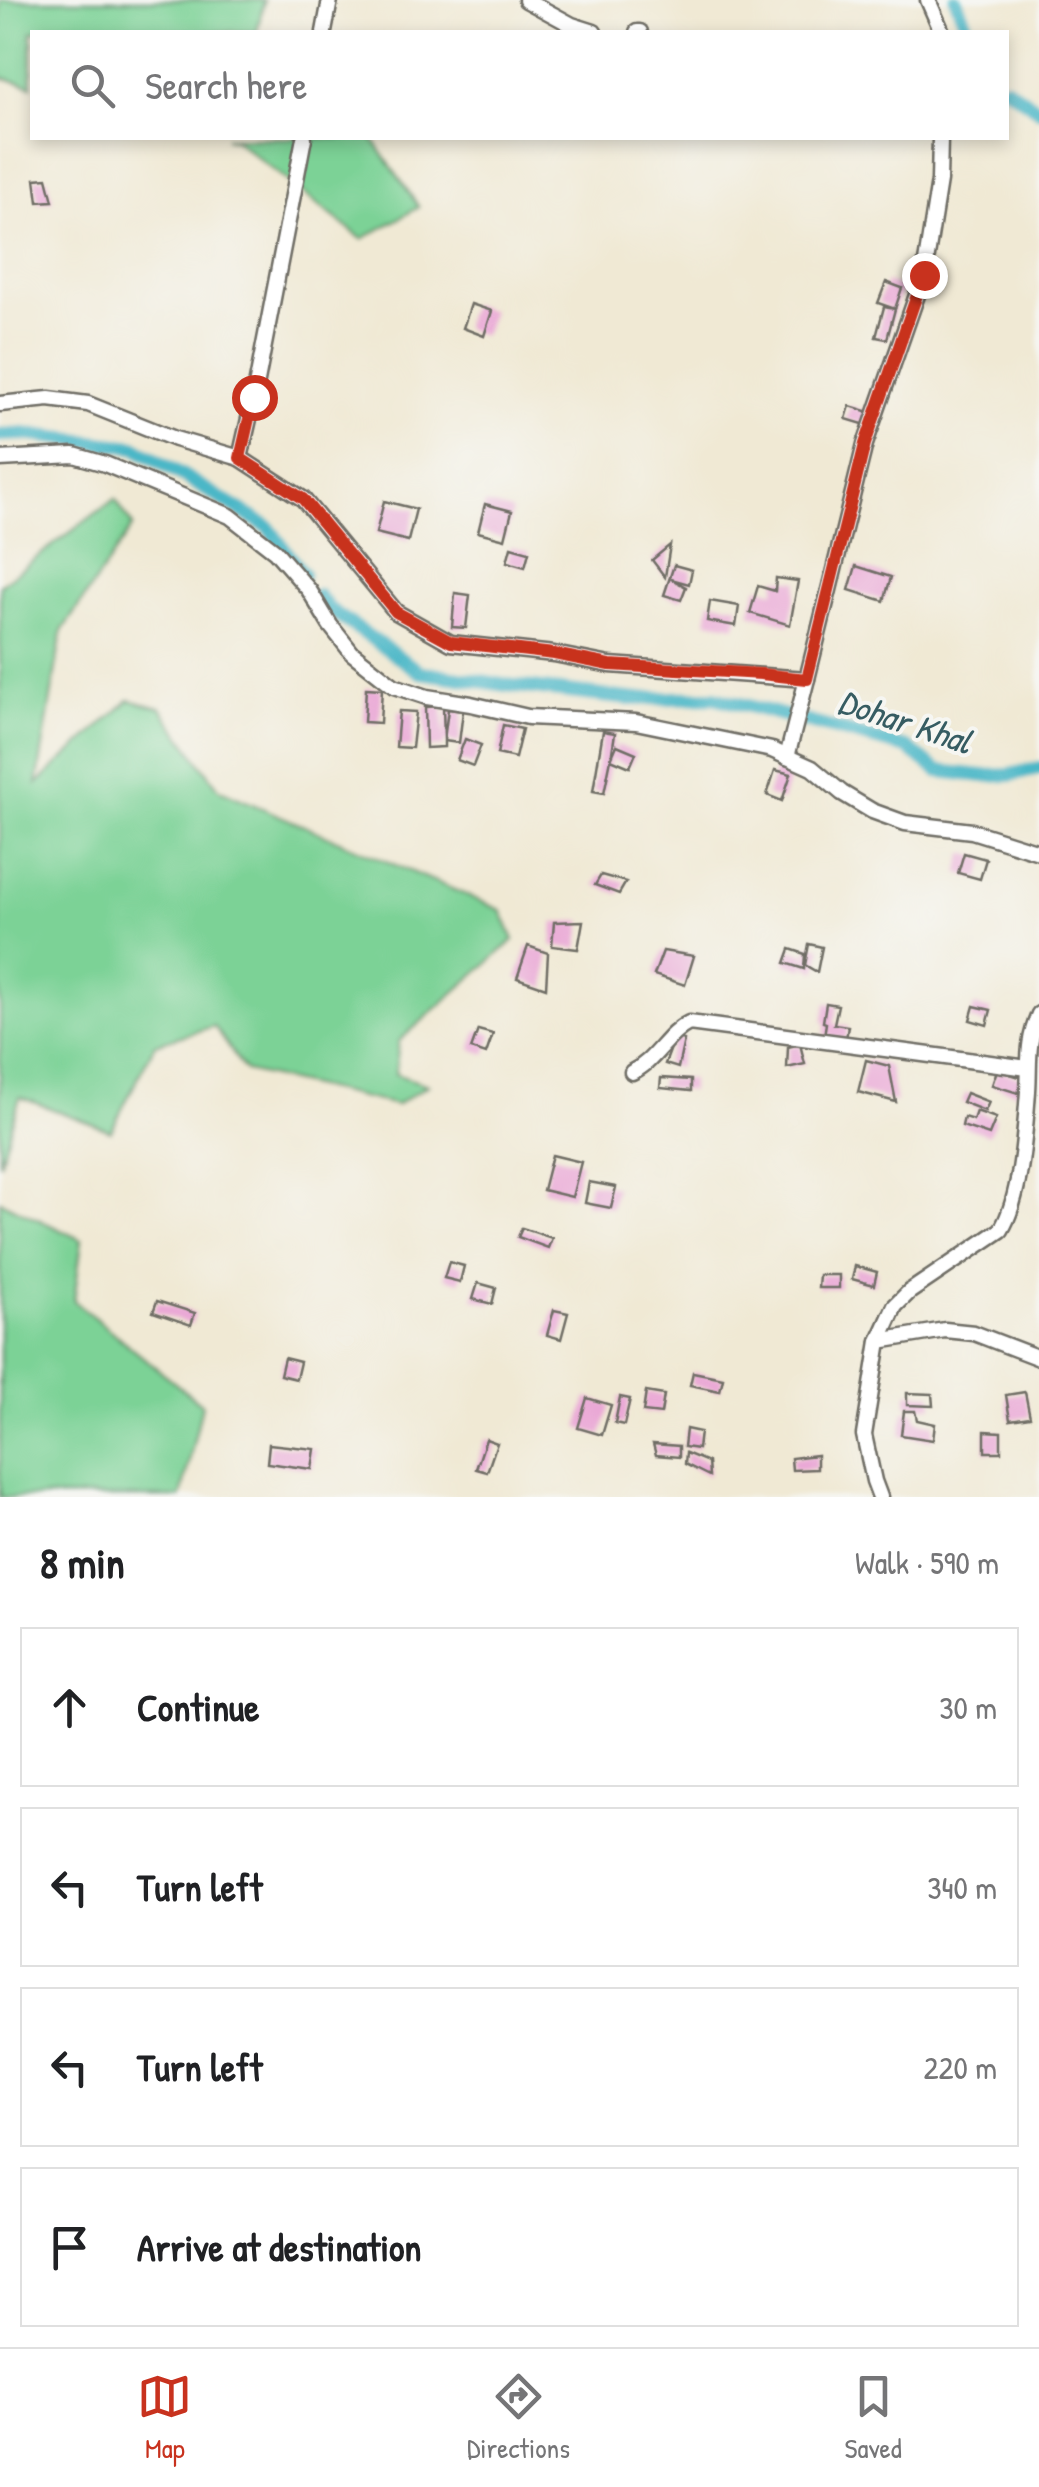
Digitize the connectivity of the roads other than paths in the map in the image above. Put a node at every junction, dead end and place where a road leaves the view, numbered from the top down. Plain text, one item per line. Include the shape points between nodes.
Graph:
1 (330, 0) edge
2 (526, 0) edge
3 (928, 0) edge
4 (324, 30) edge
5 (588, 30) edge
6 (941, 30) edge
7 (304, 140) edge
8 (940, 140) edge
9 (0, 404) edge
10 (240, 458) junction
11 (0, 459) edge
12 (807, 679) junction
13 (789, 749) junction
14 (1039, 852) edge
15 (1039, 1014) edge
16 (1028, 1068) junction
17 (632, 1072) dead end
18 (879, 1341) junction
19 (1039, 1358) edge
20 (880, 1497) edge

1 - 4 street
2 - 5 street
3 - 6 street
7 - 10 street
8 - 12 street via 924,275 865,444
9 - 10 street via 49,398 88,404
10 - 12 street via 303,499 396,612 451,642 610,665
11 - 13 street via 74,455 230,516 275,551 352,652 394,686 528,717 636,722
12 - 13 street
13 - 14 street via 872,811
15 - 16 street
16 - 17 street via 690,1023
16 - 18 street via 1010,1217 1001,1230 908,1292
18 - 19 street via 944,1330 974,1333
18 - 20 street via 864,1434

